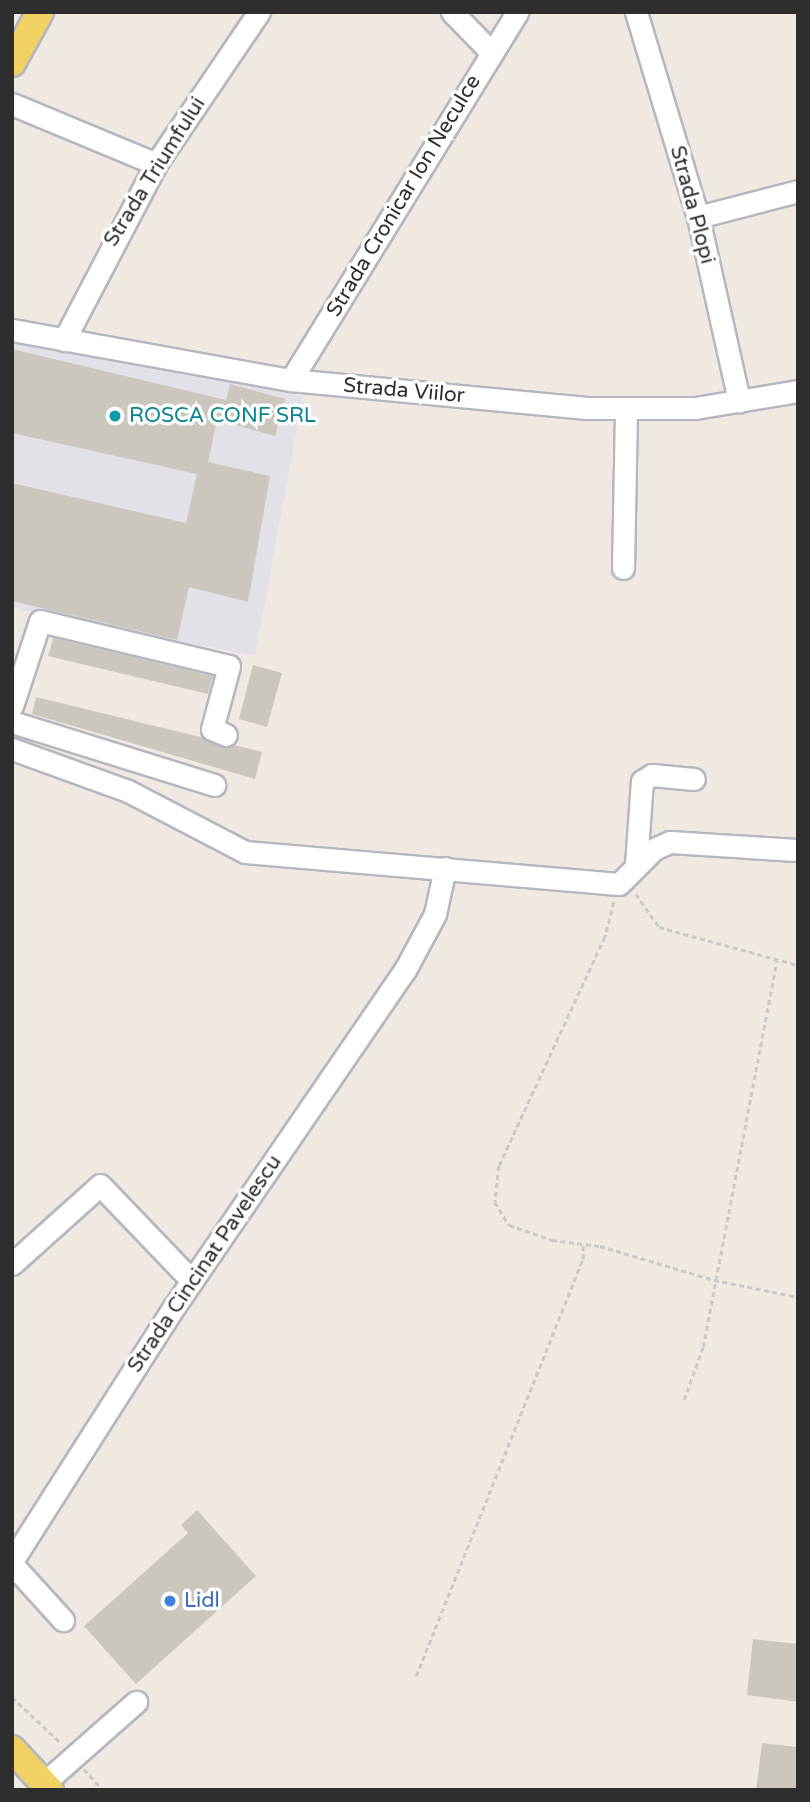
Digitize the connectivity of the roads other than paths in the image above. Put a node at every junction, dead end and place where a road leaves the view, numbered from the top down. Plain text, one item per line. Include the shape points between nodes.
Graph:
1 (40, 12) edge
2 (259, 12) edge
3 (452, 12) edge
4 (517, 12) edge
5 (636, 12) edge
6 (491, 52) junction
7 (12, 63) edge
8 (12, 104) edge
9 (156, 164) junction
10 (798, 191) edge
11 (698, 217) junction
12 (12, 330) edge
13 (64, 340) junction
14 (291, 380) junction
15 (798, 391) edge
16 (739, 401) junction
17 (626, 408) junction
18 (622, 568) dead end
19 (12, 706) edge
20 (12, 722) edge
21 (226, 735) dead end
22 (12, 749) edge
23 (694, 779) dead end
24 (214, 785) dead end
25 (796, 850) edge
26 (636, 864) junction
27 (445, 869) junction
28 (12, 1264) edge
29 (192, 1281) junction
30 (12, 1563) edge
31 (63, 1620) dead end
32 (136, 1702) dead end
33 (12, 1749) edge
34 (49, 1787) edge

1 - 7 main road
2 - 9 street, Strada Triumfului
3 - 6 street
4 - 6 street, Strada Cronicar Ion Neculce
5 - 11 street, Strada Plopi
6 - 14 street, Strada Cronicar Ion Neculce
8 - 9 street
9 - 13 street, Strada Triumfului
10 - 11 street
11 - 16 street, Strada Plopi
12 - 13 street, Strada Viilor
13 - 14 street, Strada Viilor
14 - 17 street, Strada Viilor
15 - 16 street, Strada Viilor
16 - 17 street, Strada Viilor
17 - 18 street
19 - 21 street via 40,621 229,666 212,729
20 - 24 street
22 - 27 street via 128,791 245,852
23 - 26 street via 652,775 642,781
25 - 26 street via 698,839 670,842
26 - 27 street via 619,884
27 - 29 street, Strada Cincinat Pavelescu via 435,914 405,970
28 - 29 street via 100,1185
29 - 30 street, Strada Cincinat Pavelescu
30 - 31 street
32 - 34 street via 74,1757
33 - 34 main road

